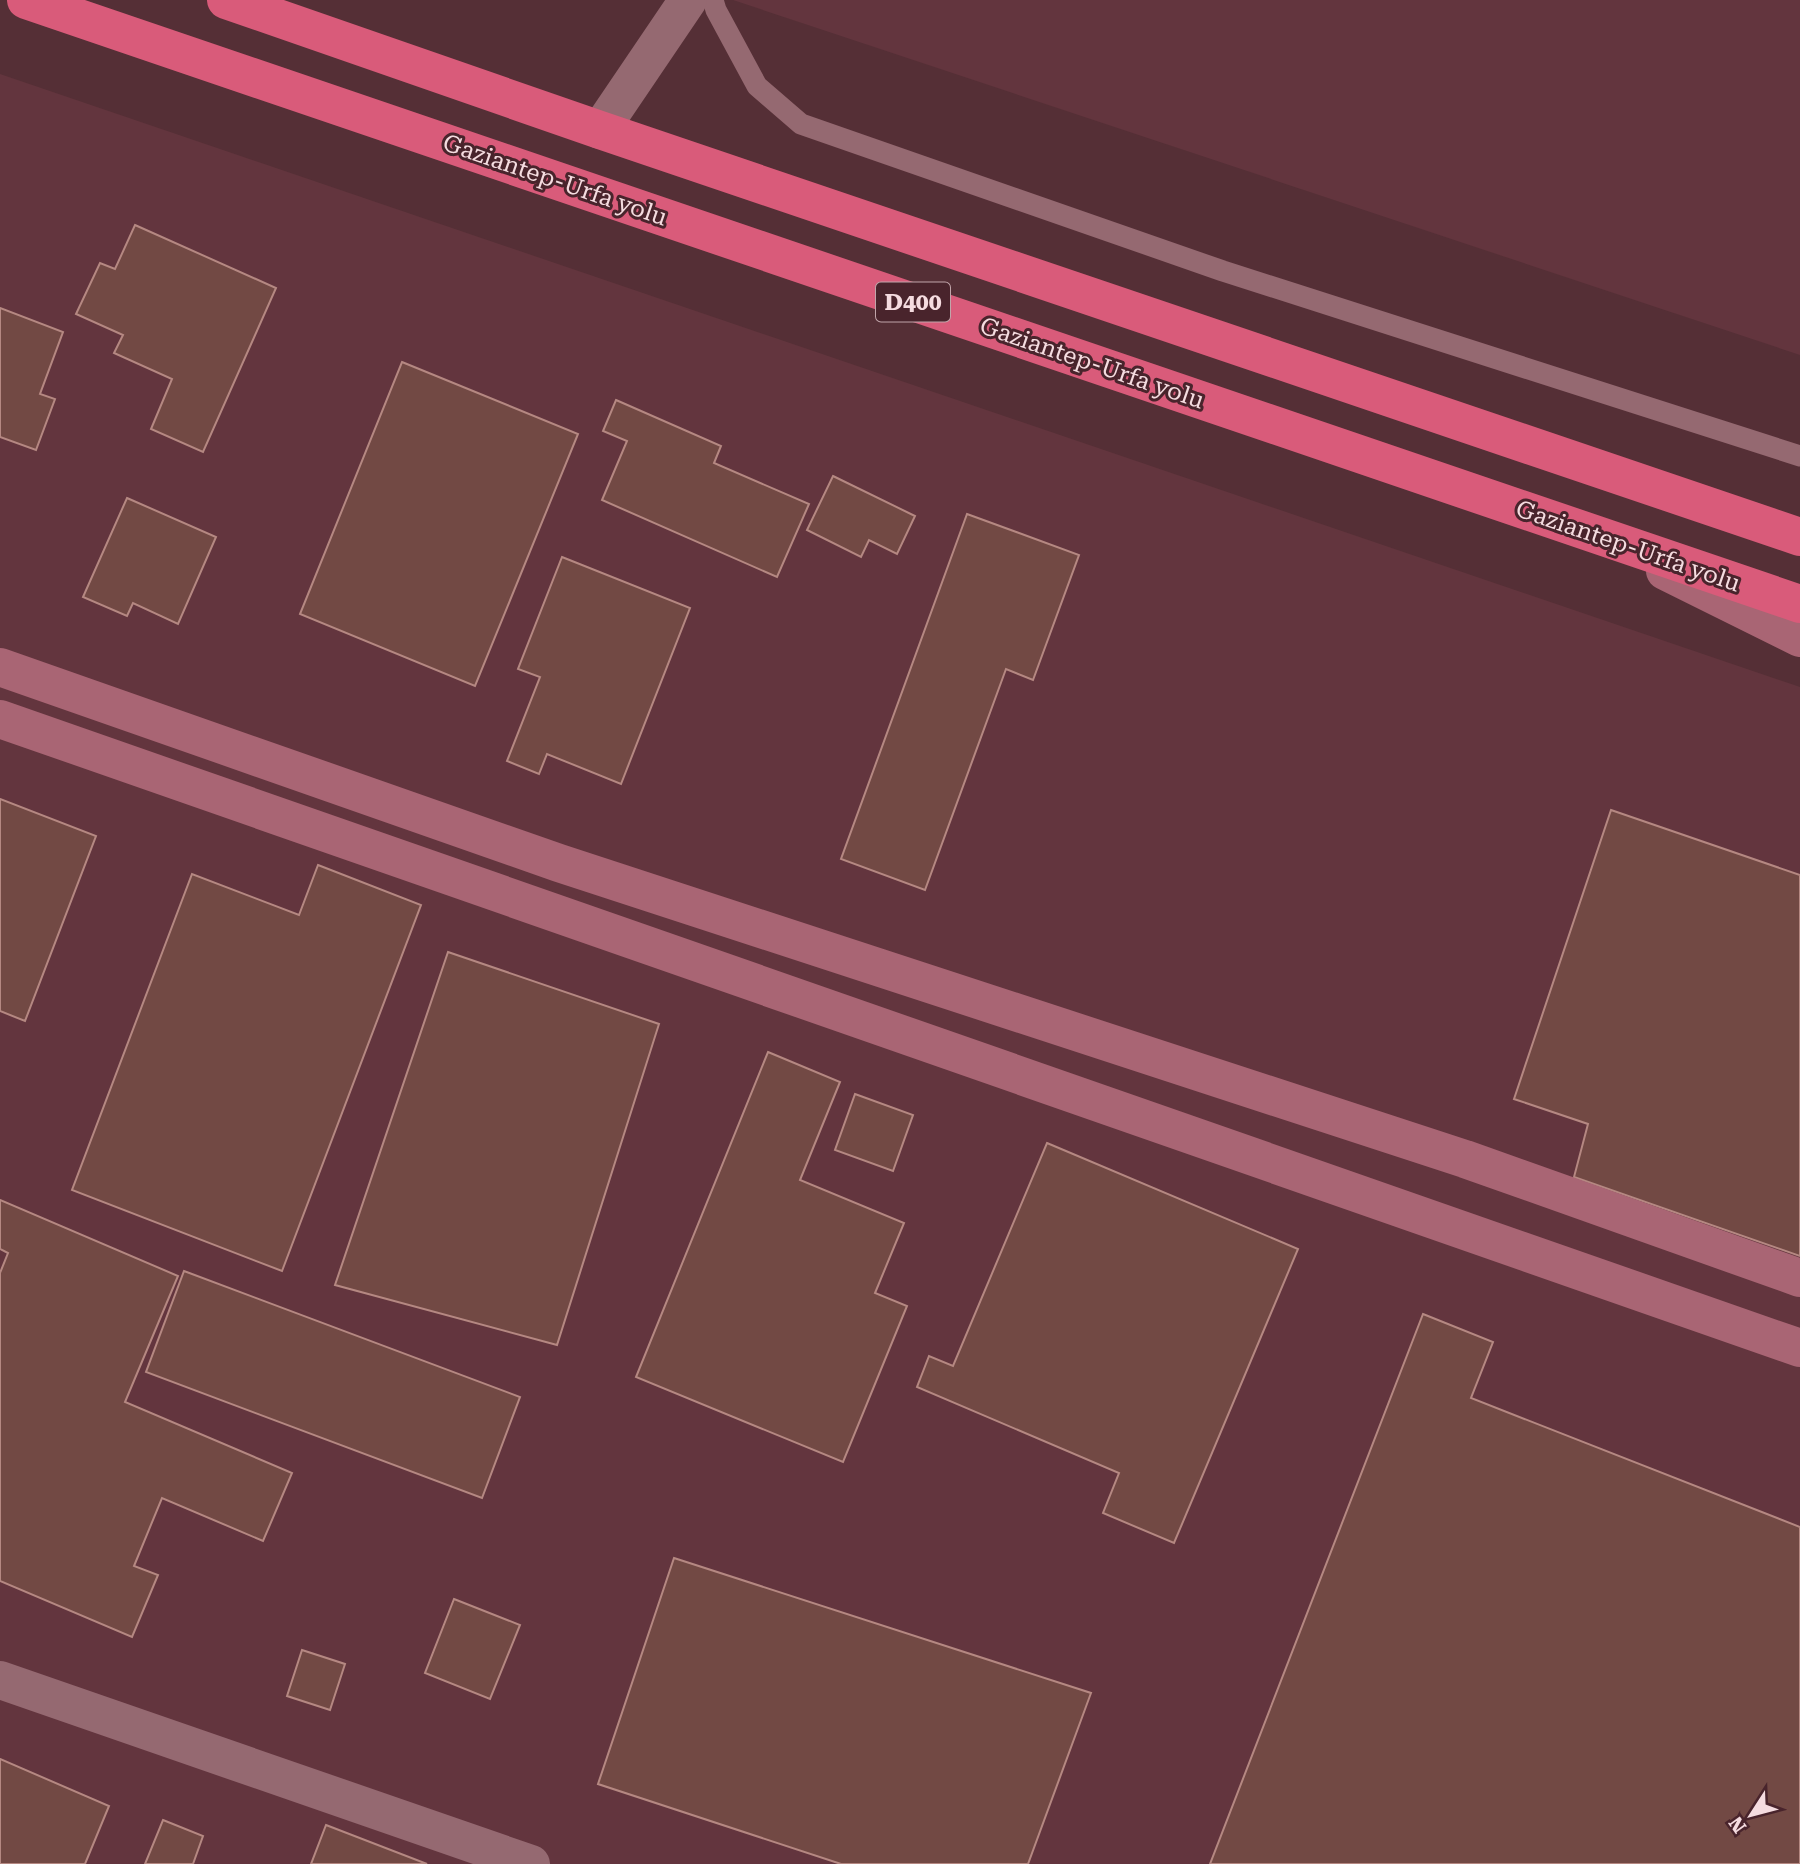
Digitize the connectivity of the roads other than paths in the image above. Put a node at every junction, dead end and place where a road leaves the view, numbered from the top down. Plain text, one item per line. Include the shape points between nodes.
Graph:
1 (26, 0) edge
2 (226, 0) edge
3 (688, 0) edge
4 (713, 0) edge
5 (600, 130) junction
6 (1800, 456) edge
7 (1582, 530) junction
8 (1800, 537) edge
9 (1800, 604) edge
10 (1800, 638) edge
11 (0, 667) edge
12 (0, 719) edge
13 (1800, 1278) edge
14 (1800, 1348) edge
15 (0, 1680) edge
16 (531, 1864) edge

1 - 7 highway, Gaziantep-Urfa yolu / D400
2 - 5 highway, D400
3 - 5 street
4 - 6 lane via 757,86 801,124 1223,271
5 - 8 highway, D400
7 - 9 highway, Gaziantep-Urfa yolu / D400
7 - 10 street
11 - 13 street via 559,863 1465,1159
12 - 14 street
15 - 16 street

